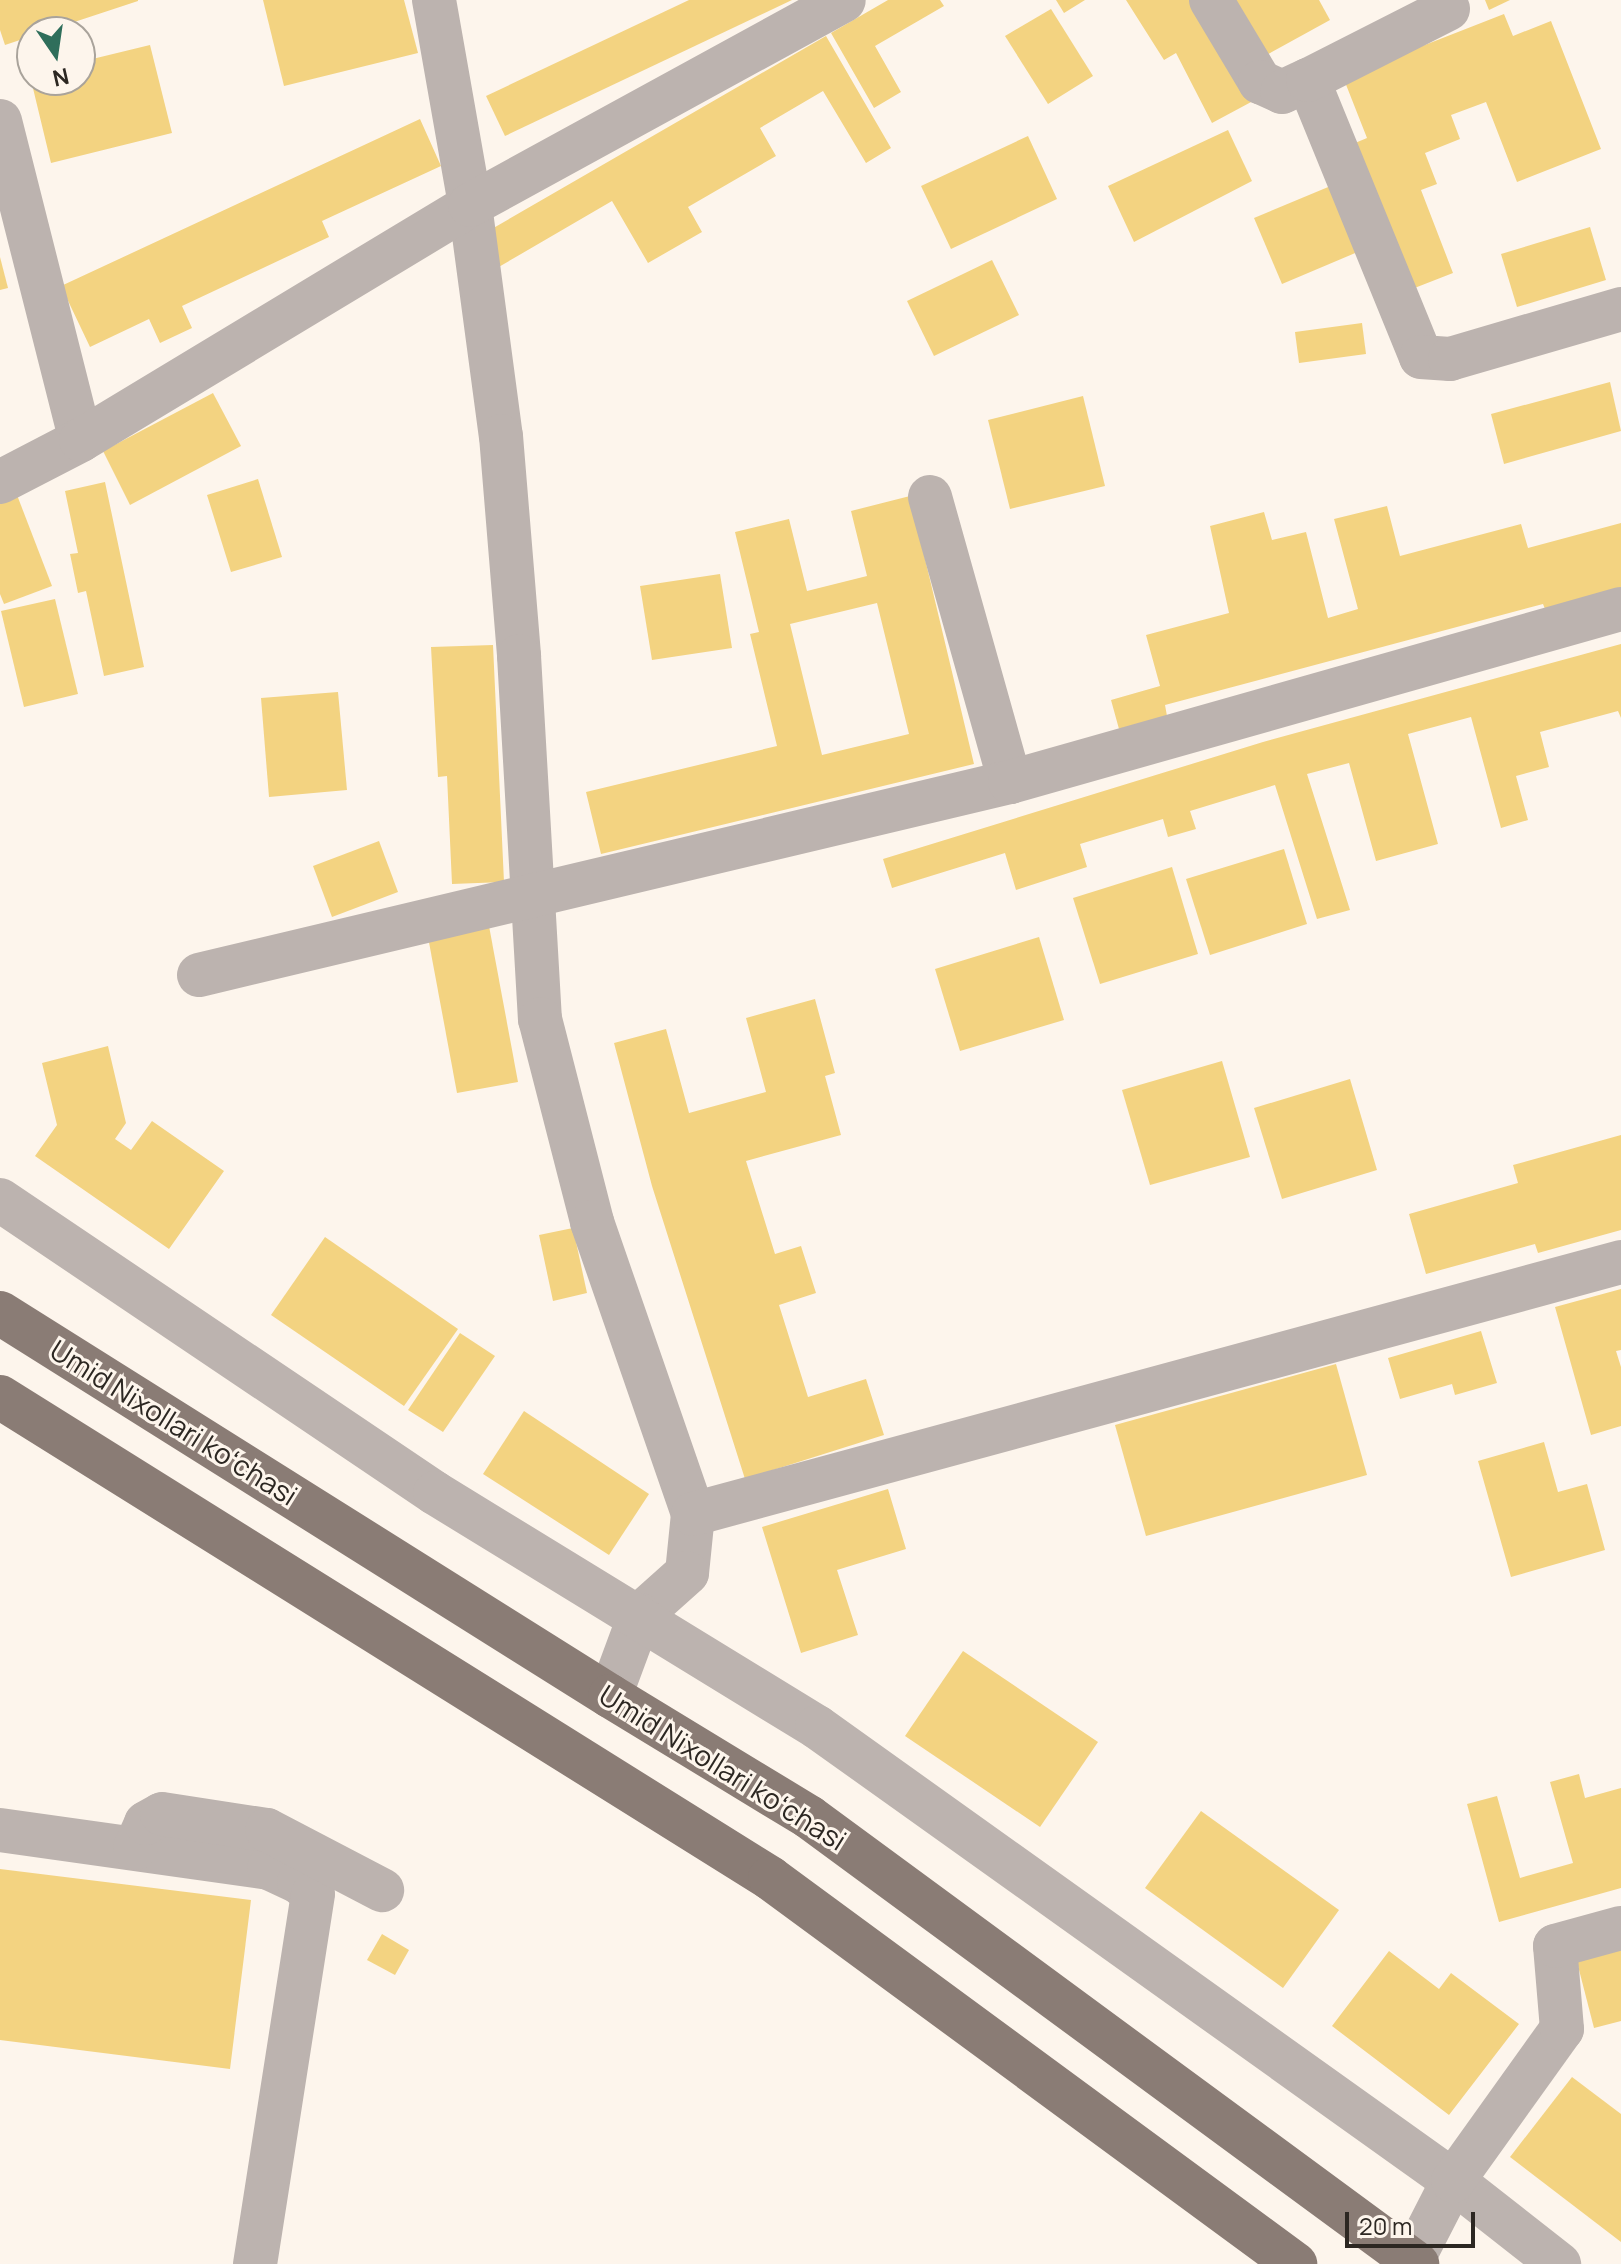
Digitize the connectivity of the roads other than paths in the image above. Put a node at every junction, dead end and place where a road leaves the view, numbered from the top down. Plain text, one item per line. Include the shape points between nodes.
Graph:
1 (434, 0) edge
2 (844, 0) edge
3 (1211, 0) edge
4 (1448, 9) dead end
5 (1308, 80) junction
6 (0, 121) edge
7 (470, 205) junction
8 (1621, 309) edge
9 (81, 440) junction
10 (0, 482) edge
11 (930, 497) dead end
12 (1621, 609) edge
13 (1010, 782) junction
14 (532, 894) junction
15 (199, 975) dead end
16 (0, 1200) edge
17 (1621, 1262) edge
18 (0, 1313) edge
19 (0, 1397) edge
20 (693, 1514) junction
21 (640, 1615) junction
22 (610, 1696) junction
23 (0, 1830) edge
24 (135, 1848) junction
25 (382, 1890) dead end
26 (1621, 1928) edge
27 (1453, 2181) junction
28 (1414, 2262) edge
29 (255, 2264) edge
30 (1295, 2264) edge
31 (1559, 2264) edge

1 - 7 street
2 - 7 street
3 - 5 street via 1260,82 1282,92
4 - 5 street
5 - 8 street via 1421,357 1450,359
6 - 9 street
7 - 9 street
7 - 14 street via 501,436
9 - 10 street
11 - 13 street
12 - 13 street
13 - 14 street
14 - 15 street
14 - 20 street via 540,1019 588,1207
16 - 21 street via 435,1493
17 - 20 street
18 - 22 main road, Umid Nixollari koʻchasi
19 - 30 main road via 770,1878
20 - 21 street via 687,1573
21 - 22 street
21 - 27 street via 817,1727
22 - 28 main road, Umid Nixollari koʻchasi via 809,1817
23 - 24 street
24 - 25 street via 146,1823 162,1814 267,1830
24 - 29 street via 269,1868 313,1894
26 - 27 street via 1555,1946 1562,2029
27 - 28 street
27 - 31 street

